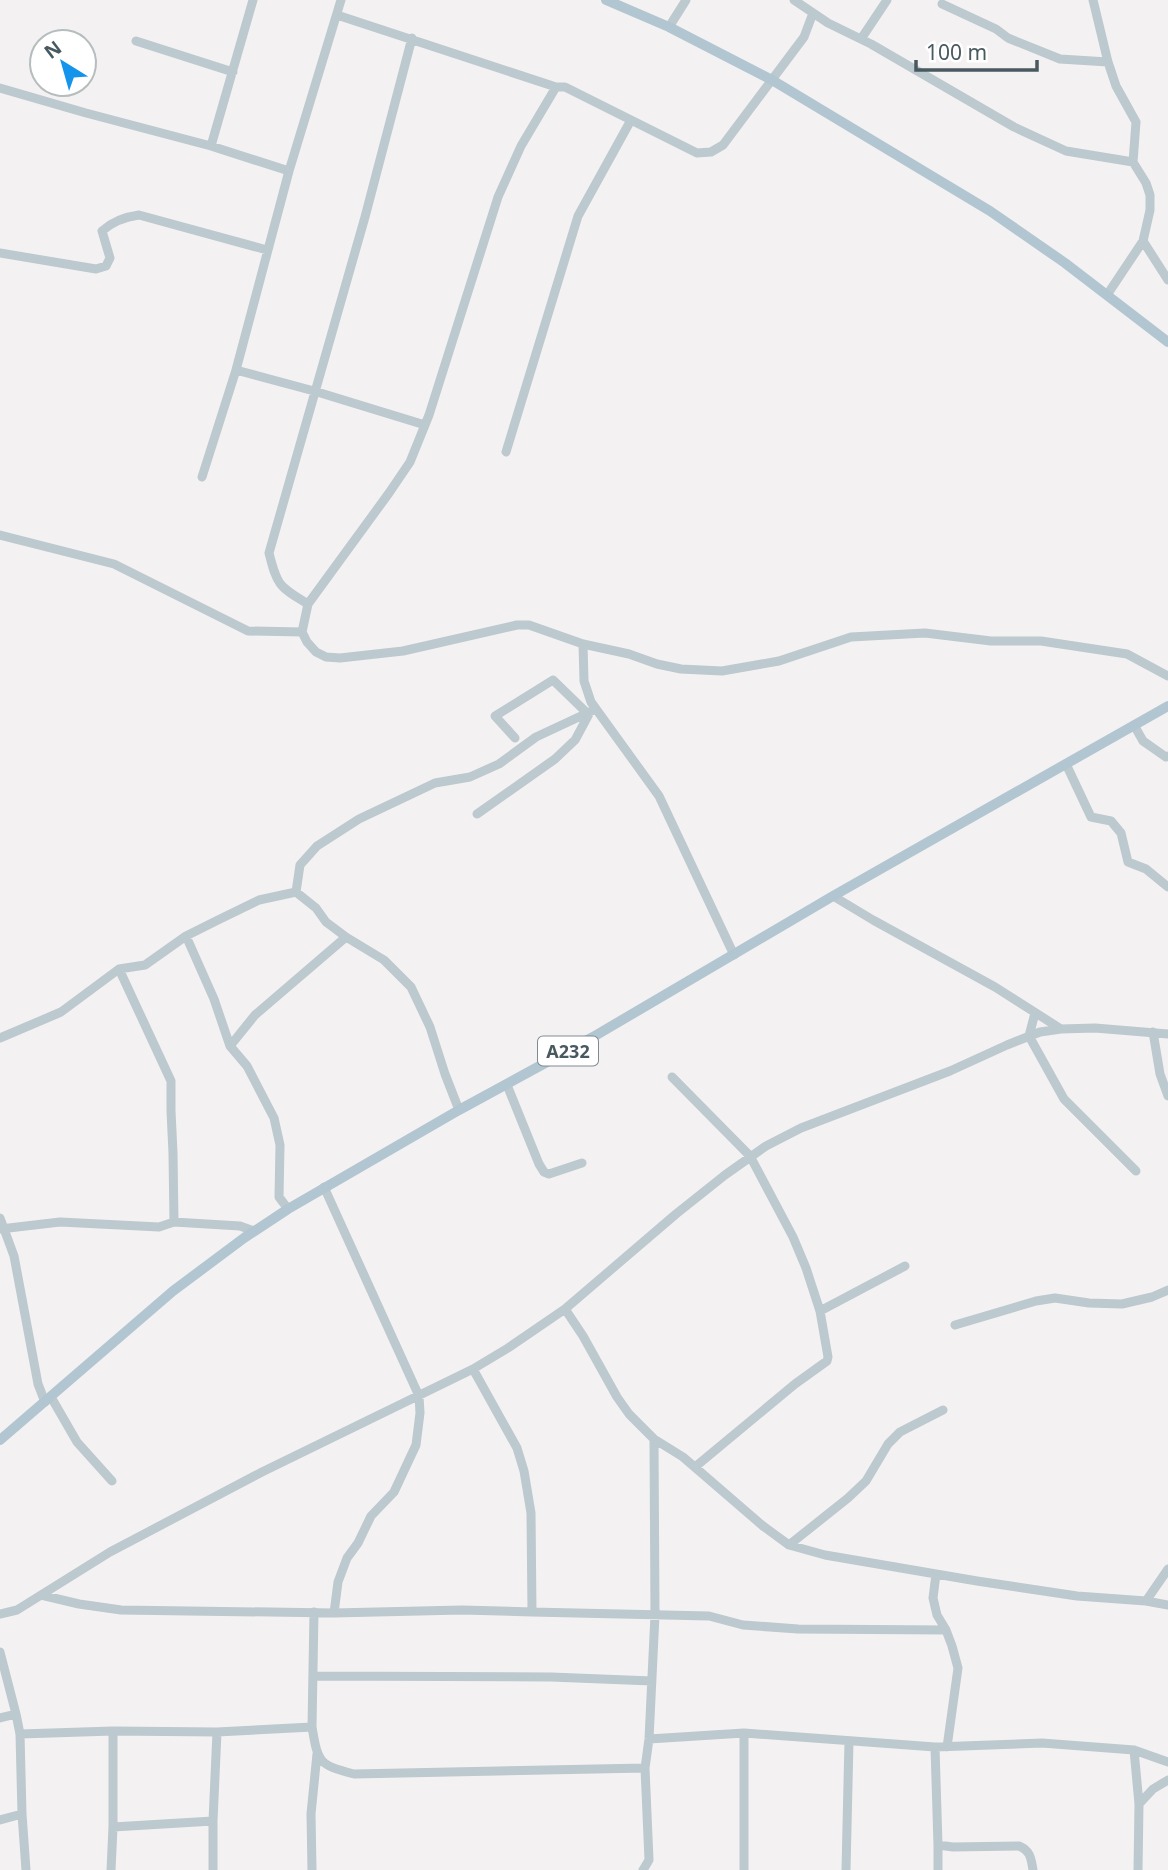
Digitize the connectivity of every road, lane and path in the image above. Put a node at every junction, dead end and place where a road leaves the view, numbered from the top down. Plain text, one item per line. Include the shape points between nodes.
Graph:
1 (253, 0) edge
2 (341, 0) edge
3 (606, 0) edge
4 (686, 0) edge
5 (794, 0) edge
6 (887, 0) edge
7 (1093, 0) edge
8 (942, 4) dead end
9 (813, 13) junction
10 (337, 15) junction
11 (669, 27) junction
12 (412, 38) junction
13 (861, 39) junction
14 (136, 41) dead end
15 (1108, 62) junction
16 (233, 72) junction
17 (772, 80) junction
18 (556, 87) junction
19 (0, 88) edge
20 (631, 120) junction
21 (212, 145) junction
22 (1133, 162) junction
23 (289, 172) junction
24 (1143, 241) junction
25 (267, 250) junction
26 (0, 253) edge
27 (1168, 280) edge
28 (1107, 295) junction
29 (1166, 337) edge
30 (236, 370) junction
31 (314, 391) junction
32 (425, 425) junction
33 (506, 452) dead end
34 (202, 477) dead end
35 (0, 535) edge
36 (307, 604) junction
37 (302, 632) junction
38 (583, 644) junction
39 (1168, 676) edge
40 (1168, 706) edge
41 (591, 711) junction
42 (1134, 725) junction
43 (515, 738) dead end
44 (1168, 756) edge
45 (1066, 764) junction
46 (477, 814) dead end
47 (1168, 887) edge
48 (296, 891) junction
49 (833, 896) junction
50 (186, 936) junction
51 (346, 937) junction
52 (734, 954) junction
53 (120, 969) junction
54 (1035, 1013) junction
55 (1061, 1028) junction
56 (1153, 1032) junction
57 (1168, 1034) edge
58 (1029, 1036) junction
59 (0, 1038) edge
60 (230, 1046) junction
61 (672, 1077) dead end
62 (507, 1085) junction
63 (1168, 1096) edge
64 (460, 1110) junction
65 (750, 1156) junction
66 (582, 1163) dead end
67 (1136, 1171) dead end
68 (324, 1187) junction
69 (288, 1209) junction
70 (0, 1218) edge
71 (174, 1222) junction
72 (2, 1228) edge
73 (254, 1231) junction
74 (905, 1266) dead end
75 (1168, 1290) edge
76 (565, 1309) junction
77 (820, 1311) junction
78 (956, 1325) dead end
79 (473, 1369) junction
80 (419, 1396) junction
81 (48, 1399) junction
82 (943, 1410) dead end
83 (654, 1439) junction
84 (0, 1440) edge
85 (695, 1467) junction
86 (112, 1481) dead end
87 (789, 1545) junction
88 (1168, 1569) edge
89 (936, 1574) junction
90 (41, 1595) junction
91 (1146, 1601) junction
92 (1168, 1605) edge
93 (314, 1612) junction
94 (334, 1612) junction
95 (532, 1612) junction
96 (655, 1615) junction
97 (1, 1616) edge
98 (946, 1630) junction
99 (0, 1652) edge
100 (313, 1676) junction
101 (652, 1681) junction
102 (16, 1714) junction
103 (0, 1718) edge
104 (312, 1727) junction
105 (113, 1731) junction
106 (218, 1732) junction
107 (744, 1733) junction
108 (20, 1734) junction
109 (649, 1739) junction
110 (849, 1741) junction
111 (935, 1747) junction
112 (947, 1747) junction
113 (1134, 1750) junction
114 (317, 1754) junction
115 (1168, 1762) edge
116 (645, 1768) junction
117 (1168, 1780) edge
118 (1139, 1804) junction
119 (22, 1814) junction
120 (0, 1820) edge
121 (213, 1821) junction
122 (113, 1827) junction
123 (938, 1845) junction
124 (26, 1870) edge
125 (111, 1870) edge
126 (213, 1870) edge
127 (312, 1870) edge
128 (643, 1870) edge
129 (744, 1870) edge
130 (846, 1870) edge
131 (938, 1870) edge
132 (1033, 1870) edge
133 (1138, 1870) edge

1 - 16 street
2 - 10 street
3 - 11 main road
4 - 11 street
5 - 9 street
6 - 13 street
7 - 15 street
8 - 15 street via 1060,59
9 - 13 street
9 - 17 street via 804,37
10 - 12 street
10 - 23 street
11 - 17 main road
12 - 18 street
12 - 31 street
13 - 22 street via 1014,127 1066,151
14 - 16 street
15 - 22 street via 1136,122
16 - 21 street
17 - 20 street via 723,145 710,152 697,153
17 - 28 main road via 990,211
18 - 20 street via 565,87
18 - 32 street via 520,146 498,197
19 - 21 street
20 - 33 street via 578,216
21 - 23 street
22 - 24 street via 1150,195
23 - 25 street
24 - 27 street
24 - 28 street
25 - 26 street via 139,215 123,217 102,231 110,258 106,266 96,269
25 - 30 street
28 - 29 main road
30 - 31 street
30 - 34 street
31 - 32 street
31 - 36 street via 269,553 280,584
32 - 36 street via 410,463
35 - 37 street via 114,564 248,631
36 - 37 street
37 - 38 street via 316,652 340,658 403,652 517,625
38 - 39 street via 681,669 722,671 779,661 850,637 925,633 1041,641 1127,654
38 - 41 street
40 - 42 main road, A232
41 - 43 street via 553,680 495,716
41 - 46 street via 575,740 555,759
41 - 48 street via 536,737 499,764 470,777 435,783 359,818 317,846 300,865
41 - 52 street via 659,796
42 - 44 street via 1143,741
42 - 45 main road, A232
45 - 47 street via 1091,817 1111,821 1121,833 1128,862 1146,869
45 - 49 main road, A232
48 - 50 street via 259,900
48 - 51 street
49 - 52 main road, A232
49 - 54 street
50 - 53 street via 145,965
50 - 60 street
51 - 60 street via 255,1015
51 - 64 street via 384,960 411,988
52 - 62 main road, A232
53 - 59 street via 61,1012
53 - 71 street via 171,1081
54 - 55 street
54 - 58 street
55 - 56 street
55 - 58 street
56 - 57 street
56 - 63 street
58 - 65 street via 801,1128
58 - 67 street via 1064,1099
60 - 69 street via 247,1066 274,1118 280,1145 279,1197
61 - 65 street
62 - 64 main road, A232
62 - 66 street via 544,1172
64 - 68 main road, A232
65 - 76 street
65 - 77 street via 793,1237
68 - 69 main road, A232
68 - 80 street
69 - 73 main road, A232
70 - 72 street
71 - 72 street via 159,1227 60,1222
71 - 73 street
72 - 81 street via 14,1256 38,1384
73 - 81 main road, A232 via 173,1291
74 - 77 street
75 - 78 street via 1122,1304 1055,1298 1036,1301
76 - 79 street
76 - 83 street via 617,1397
77 - 85 street via 827,1362
79 - 80 street
79 - 95 street via 517,1448 524,1471 531,1513
80 - 90 street via 250,1478 110,1552
80 - 94 street via 416,1445 394,1492 371,1516 346,1558
81 - 84 main road, A232
81 - 86 street via 77,1442
82 - 87 street via 900,1432 866,1481
83 - 85 street
83 - 96 street
85 - 87 street
87 - 89 street
88 - 91 street
89 - 91 street via 1077,1596
89 - 98 street via 933,1598
90 - 93 street via 121,1610
90 - 97 street
91 - 92 street
93 - 94 street
93 - 100 street
94 - 95 street
95 - 96 street
96 - 98 street via 709,1616 743,1625 798,1629
96 - 101 street
98 - 112 street via 958,1668
99 - 102 street
100 - 101 street
100 - 104 street
101 - 109 street
102 - 103 street
102 - 108 street
104 - 106 street
104 - 114 street
105 - 106 street
105 - 108 street
105 - 122 street
106 - 121 street
107 - 109 street
107 - 110 street
107 - 129 street
108 - 119 street
109 - 116 street
110 - 111 street
110 - 130 street
111 - 112 street
111 - 123 street
112 - 113 street via 1042,1743
113 - 115 street
113 - 118 street
114 - 116 street via 328,1767 354,1774
114 - 127 street
116 - 128 street via 649,1860
117 - 118 street
118 - 133 street
119 - 120 street
119 - 124 street
121 - 122 street
121 - 126 street
122 - 125 street
123 - 131 street
123 - 132 street via 1019,1846 1029,1852

